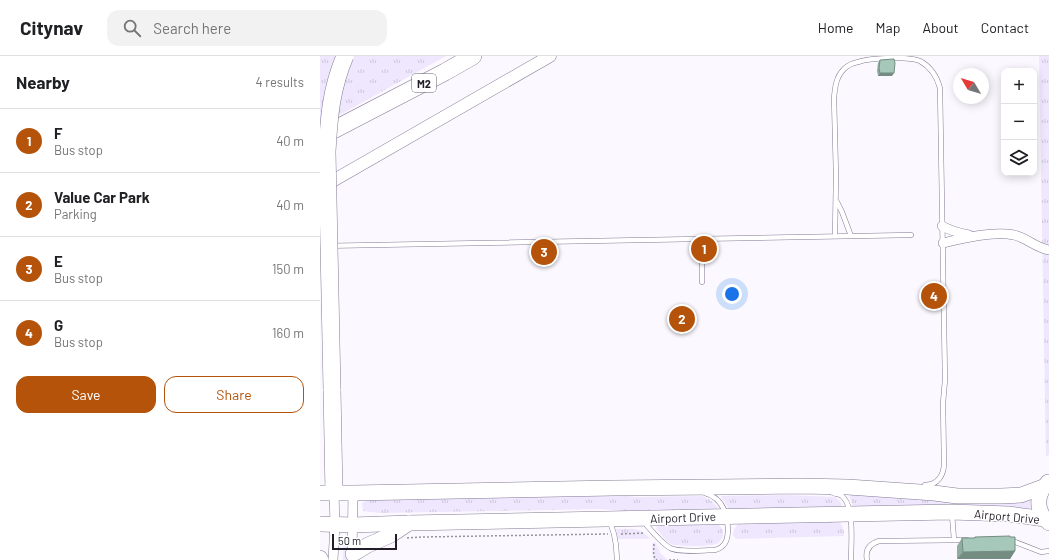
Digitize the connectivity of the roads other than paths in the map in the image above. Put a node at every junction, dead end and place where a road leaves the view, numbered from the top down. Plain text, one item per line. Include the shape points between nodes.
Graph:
1 (345, 56) edge
2 (473, 56) edge
3 (550, 56) edge
4 (373, 109) junction
5 (320, 137) edge
6 (320, 144) edge
7 (320, 188) edge
8 (836, 201) junction
9 (942, 226) junction
10 (911, 235) dead end
11 (835, 236) junction
12 (851, 236) junction
13 (978, 236) junction
14 (943, 243) junction
15 (320, 246) edge
16 (1049, 250) edge
17 (702, 260) dead end
18 (702, 282) dead end
19 (326, 473) edge
20 (876, 484) dead end
21 (1046, 484) edge
22 (920, 485) dead end
23 (762, 486) junction
24 (848, 487) junction
25 (631, 488) junction
26 (790, 491) dead end
27 (327, 493) edge
28 (353, 493) junction
29 (658, 493) dead end
30 (699, 493) dead end
31 (826, 493) dead end
32 (951, 512) junction
33 (851, 514) junction
34 (727, 516) junction
35 (608, 519) junction
36 (640, 519) junction
37 (1047, 521) edge
38 (409, 522) junction
39 (327, 524) edge
40 (353, 525) junction
41 (976, 539) edge
42 (1004, 539) edge
43 (954, 540) junction
44 (1049, 551) edge
45 (352, 557) edge
46 (616, 559) edge
47 (333, 560) edge
48 (852, 560) edge
49 (866, 560) edge

1 - 19 highway, bridge via 330,106 327,152 332,389
2 - 4 highway, M2
3 - 7 street
4 - 5 highway
4 - 6 highway
8 - 9 lane via 836,81 844,69 856,62 912,59 926,65 935,75 940,88
8 - 11 lane
8 - 12 lane
9 - 13 street via 957,233
9 - 14 lane
10 - 12 lane
11 - 12 lane
11 - 15 lane
13 - 14 street
13 - 16 street via 1016,235
14 - 22 lane via 946,380 943,403 944,471 936,482
17 - 18 lane
19 - 27 highway
20 - 24 lane
21 - 24 main road, Airport Drive via 1021,495 1001,496
21 - 37 main road via 1038,504
23 - 24 main road, Airport Drive
23 - 25 main road, Airport Drive
23 - 26 lane
25 - 28 main road, Airport Drive
25 - 29 lane
27 - 28 main road, Airport Drive
27 - 39 street
28 - 40 street
30 - 34 lane via 713,496
31 - 33 lane via 843,497
32 - 33 main road, Airport Drive
32 - 37 main road, Airport Drive via 1009,514
32 - 43 lane
33 - 34 main road, Airport Drive
33 - 48 lane
34 - 36 main road, Airport Drive
34 - 36 lane via 727,540 714,550 671,548
35 - 36 main road, Airport Drive
35 - 38 main road, Airport Drive
35 - 46 lane via 614,534
38 - 40 main road, Airport Drive
38 - 45 main road
39 - 40 main road, Airport Drive
39 - 47 street
40 - 45 street
41 - 43 lane
42 - 44 lane via 1041,552
43 - 49 lane via 876,542 867,549

